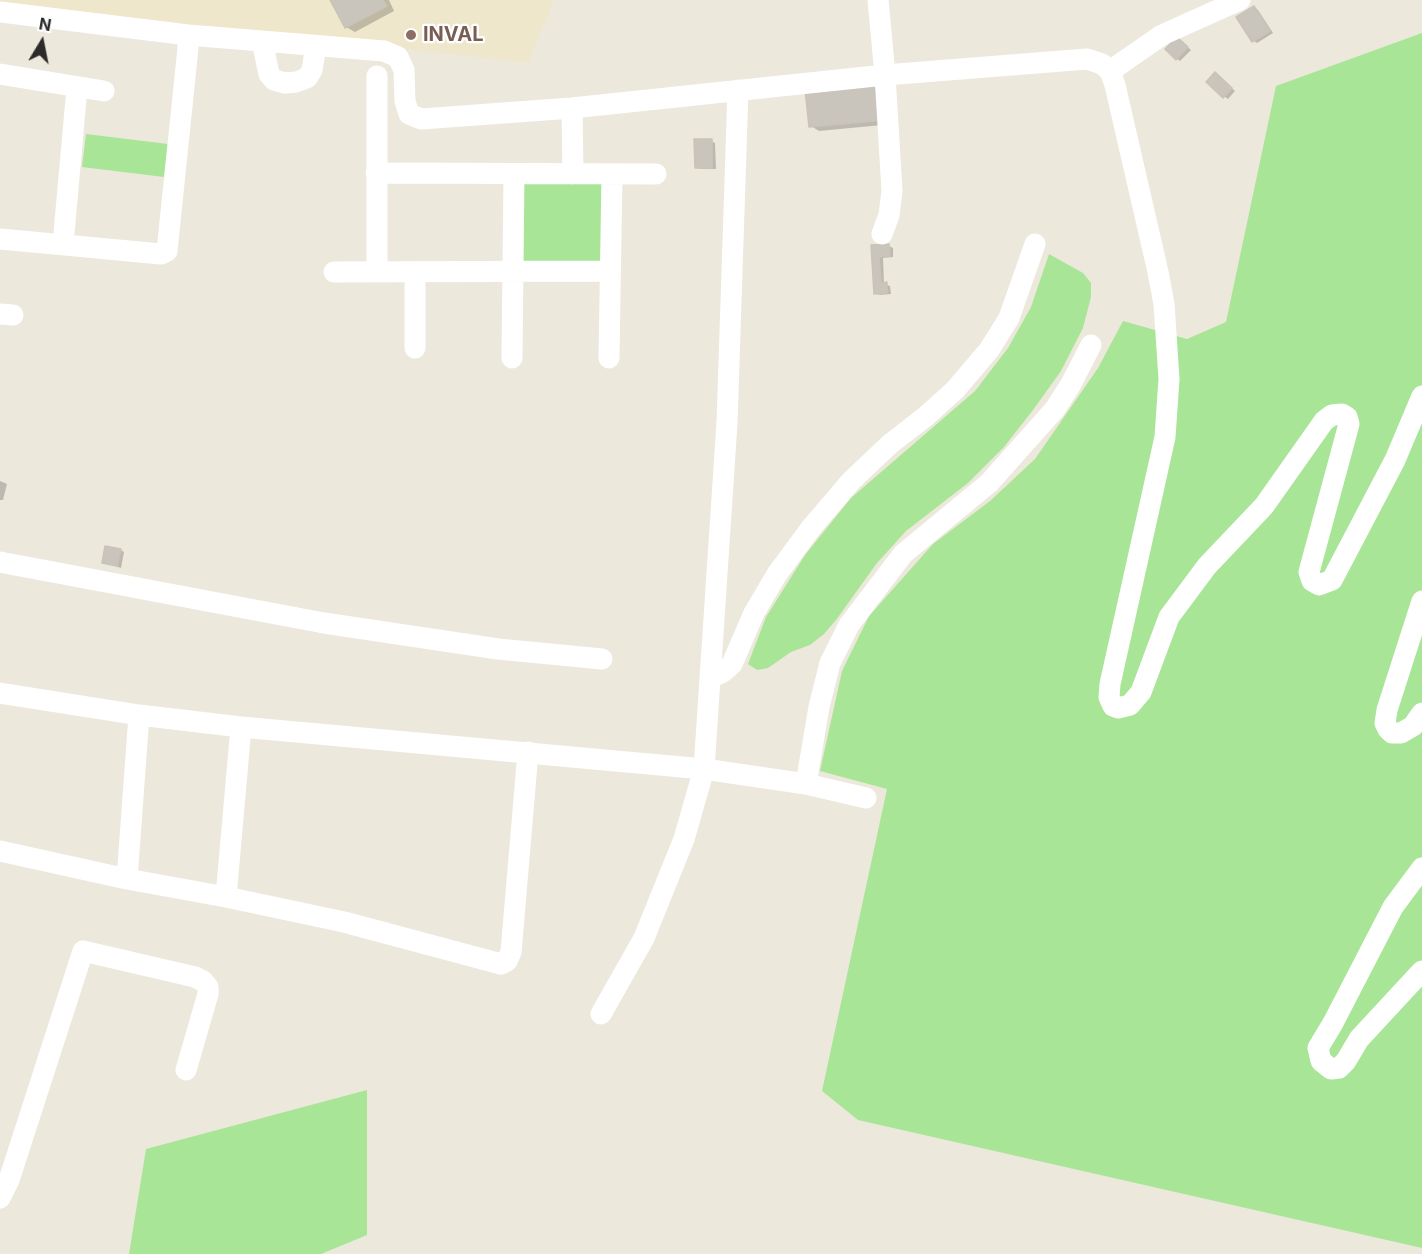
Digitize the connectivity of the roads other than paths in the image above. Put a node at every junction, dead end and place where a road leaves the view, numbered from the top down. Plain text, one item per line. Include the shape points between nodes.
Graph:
1 (878, 0) edge
2 (1240, 0) edge
3 (0, 12) edge
4 (188, 35) junction
5 (262, 41) junction
6 (316, 46) junction
7 (1110, 71) junction
8 (0, 74) edge
9 (885, 75) junction
10 (377, 76) dead end
11 (77, 88) junction
12 (738, 90) junction
13 (104, 91) dead end
14 (572, 108) junction
15 (376, 173) junction
16 (514, 174) junction
17 (573, 174) junction
18 (612, 174) junction
19 (656, 174) dead end
20 (882, 234) dead end
21 (0, 239) edge
22 (63, 244) junction
23 (1035, 244) dead end
24 (334, 272) dead end
25 (377, 272) junction
26 (415, 272) junction
27 (610, 272) junction
28 (512, 273) junction
29 (1091, 345) dead end
30 (415, 348) dead end
31 (512, 357) dead end
32 (609, 358) dead end
33 (1422, 396) edge
34 (0, 562) edge
35 (1422, 601) edge
36 (602, 659) dead end
37 (710, 678) junction
38 (0, 693) edge
39 (1422, 712) edge
40 (139, 715) junction
41 (241, 727) junction
42 (528, 752) junction
43 (704, 769) junction
44 (806, 784) junction
45 (866, 798) dead end
46 (0, 851) edge
47 (1422, 868) edge
48 (127, 879) junction
49 (226, 897) junction
50 (1422, 971) edge
51 (601, 1014) dead end
52 (186, 1070) dead end
53 (0, 1198) edge

1 - 9 street
2 - 7 street via 1162,35
3 - 4 street
4 - 5 street
4 - 22 street via 167,251 161,254
5 - 6 street
5 - 6 street via 269,74 285,83 308,78
6 - 14 street via 384,51 398,57 404,70 409,114 421,119
7 - 9 street via 1087,59
7 - 33 street via 1164,304 1169,379 1165,437 1110,684 1113,706 1130,705 1141,692 1169,617 1207,566 1264,506 1324,421 1342,414 1349,424 1309,572 1312,581 1319,585 1332,580 1395,460
8 - 11 street
9 - 12 street
9 - 20 street via 892,203
10 - 15 street
11 - 13 street
11 - 22 street
12 - 14 street
12 - 37 street via 728,423
14 - 17 street
15 - 16 street
15 - 25 street
16 - 17 street
16 - 28 street
17 - 18 street
18 - 19 street
18 - 27 street
21 - 22 street
23 - 37 street via 1009,318 989,350 956,390 890,444 811,528 754,613 732,664
24 - 25 street
25 - 26 street
26 - 28 street
26 - 30 street
27 - 28 street
27 - 32 street
28 - 31 street
29 - 44 street via 1071,384 1047,417 989,483 903,554 849,625 830,663
34 - 36 street via 346,627
35 - 39 street via 1385,723 1392,732 1401,733 1413,726
37 - 43 street
38 - 40 street
40 - 41 street
40 - 48 street
41 - 42 street
41 - 49 street
42 - 43 street
42 - 49 street via 511,952 501,964 344,922
43 - 44 street
43 - 51 street via 684,839 644,938
44 - 45 street
46 - 48 street
47 - 50 street via 1393,907 1318,1048 1321,1061 1331,1069 1339,1068 1359,1039
48 - 49 street
52 - 53 street via 208,994 203,981 83,951

